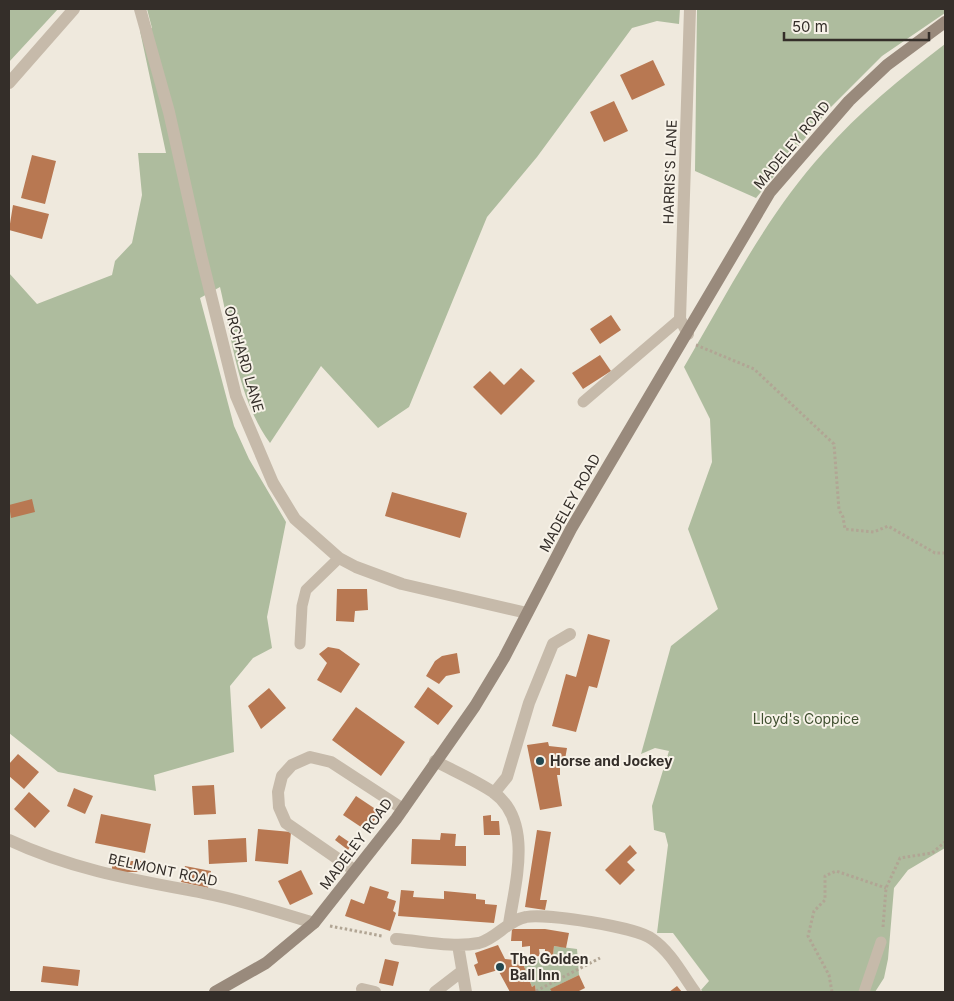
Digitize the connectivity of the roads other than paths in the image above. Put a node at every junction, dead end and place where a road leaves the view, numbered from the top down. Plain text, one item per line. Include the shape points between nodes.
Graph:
1 (74, 9) edge
2 (140, 9) edge
3 (690, 9) edge
4 (945, 22) edge
5 (9, 83) edge
6 (680, 319) junction
7 (686, 337) junction
8 (583, 402) dead end
9 (339, 558) junction
10 (527, 613) junction
11 (570, 634) dead end
12 (300, 644) dead end
13 (435, 761) junction
14 (494, 793) junction
15 (403, 809) junction
16 (9, 840) edge
17 (354, 870) junction
18 (314, 923) junction
19 (509, 924) junction
20 (396, 939) road end
21 (881, 942) road end
22 (458, 945) junction
23 (461, 972) junction
24 (215, 992) edge
25 (435, 992) edge
26 (466, 992) edge
27 (695, 992) edge
28 (864, 992) edge

1 - 5 street
2 - 9 street, ORCHARD LANE via 169,112 200,255 236,396 272,483 295,519
3 - 6 street, HARRIS'S LANE
4 - 7 main road, MADELEY ROAD via 887,65 850,101 776,184
6 - 7 street, HARRIS'S LANE
6 - 8 lane
7 - 10 main road, MADELEY ROAD via 571,530
9 - 10 street, ORCHARD LANE via 402,584
9 - 12 lane via 306,590
10 - 13 main road, MADELEY ROAD via 475,706
11 - 14 street via 553,644 529,704 507,777
13 - 14 street
13 - 15 main road, MADELEY ROAD
14 - 19 street via 511,812 516,826 518,848
15 - 17 main road, MADELEY ROAD
15 - 17 street via 331,762 310,757 292,765 282,776 279,807 286,823
16 - 18 street, BELMONT ROAD via 52,859 126,879 251,904
17 - 18 main road, MADELEY ROAD
18 - 24 main road, MADELEY ROAD via 266,963
19 - 22 street via 481,942
19 - 27 street via 528,916 624,928 651,937 665,949
20 - 22 street
21 - 28 lane
22 - 23 street
23 - 25 street
23 - 26 street

